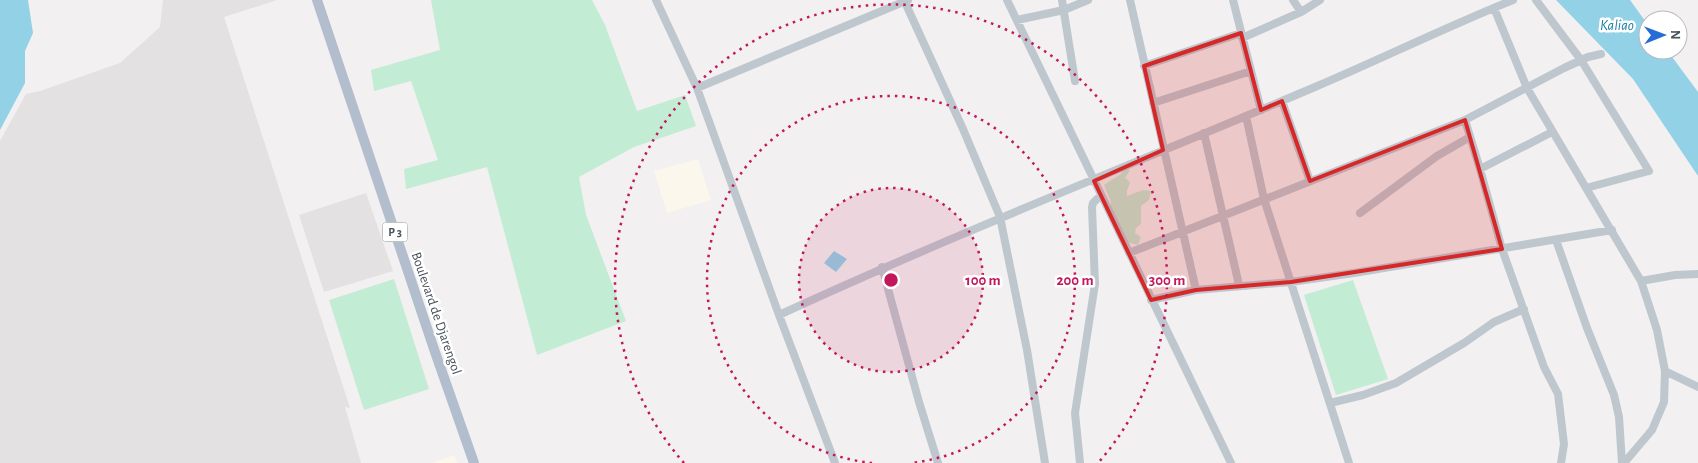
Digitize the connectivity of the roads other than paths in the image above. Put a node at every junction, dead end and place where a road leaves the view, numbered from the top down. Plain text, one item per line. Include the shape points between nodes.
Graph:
1 (317, 0) edge
2 (656, 0) edge
3 (1007, 0) edge
4 (1062, 0) edge
5 (1088, 0) edge
6 (1130, 0) edge
7 (1233, 0) edge
8 (1293, 0) edge
9 (1320, 0) edge
10 (1513, 0) edge
11 (1536, 0) edge
12 (906, 1) edge
13 (1494, 8) junction
14 (1064, 10) junction
15 (1301, 12) junction
16 (1017, 20) junction
17 (1242, 36) junction
18 (1601, 54) dead end
19 (1580, 60) junction
20 (1144, 66) junction
21 (1251, 70) junction
22 (1076, 81) dead end
23 (697, 88) junction
24 (1527, 88) junction
25 (1282, 101) junction
26 (1153, 103) junction
27 (1261, 110) junction
28 (1246, 116) junction
29 (1464, 120) junction
30 (1552, 132) junction
31 (1204, 133) junction
32 (1470, 137) junction
33 (1163, 150) junction
34 (1480, 169) junction
35 (1310, 180) junction
36 (1094, 181) junction
37 (1586, 188) junction
38 (1101, 195) junction
39 (1264, 200) junction
40 (1360, 213) dead end
41 (1223, 215) junction
42 (1000, 217) junction
43 (1612, 230) junction
44 (1184, 232) junction
45 (1556, 240) junction
46 (1502, 249) junction
47 (1129, 253) junction
48 (882, 267) junction
49 (1698, 274) edge
50 (1641, 281) junction
51 (1291, 282) junction
52 (1239, 285) junction
53 (1196, 290) junction
54 (1151, 300) junction
55 (1524, 309) junction
56 (779, 315) junction
57 (1665, 371) junction
58 (1698, 387) edge
59 (1330, 403) junction
60 (474, 463) edge
61 (835, 463) edge
62 (938, 463) edge
63 (1045, 463) edge
64 (1080, 463) edge
65 (1231, 463) edge
66 (1348, 463) edge
67 (1561, 463) edge
68 (1623, 463) edge

1 - 60 main road, Boulevard de Djarengol / P 3
2 - 23 street
3 - 16 street
4 - 14 street
5 - 14 street
6 - 20 street
7 - 17 street
8 - 15 street
9 - 15 street
10 - 13 street
11 - 19 street
12 - 23 street
12 - 42 street
13 - 24 street
13 - 25 street
14 - 16 street
14 - 22 street
15 - 17 street
16 - 36 street
17 - 20 street
17 - 21 street
18 - 19 street
19 - 24 street
19 - 37 street via 1649,171
20 - 26 street
21 - 26 street
21 - 27 street
23 - 56 street
24 - 29 street
24 - 30 street
25 - 27 street
25 - 35 street
26 - 33 street
27 - 28 street
28 - 31 street
28 - 39 street
29 - 32 street
29 - 35 street
30 - 34 street
30 - 37 street
31 - 33 street
31 - 41 street
32 - 34 street
32 - 40 street via 1436,156
33 - 36 street
33 - 44 street
34 - 46 street
35 - 39 street
36 - 38 street
36 - 42 street
37 - 43 street
38 - 47 street
38 - 64 street via 1092,207 1095,284 1075,413
39 - 41 street
39 - 51 street
41 - 44 street
41 - 52 street
42 - 48 street
42 - 63 street via 1027,350
43 - 45 street
43 - 50 street
44 - 47 street
44 - 53 street
45 - 46 street
45 - 68 street via 1614,395
46 - 51 street
46 - 55 street
47 - 54 street
48 - 56 street
48 - 62 street
49 - 50 street
50 - 57 street via 1657,330
51 - 52 street
51 - 59 street
52 - 53 street
53 - 54 street
54 - 65 street
55 - 59 street via 1494,322 1396,383
55 - 67 street via 1546,373 1558,394 1564,444
56 - 61 street
57 - 58 street
57 - 68 street via 1664,402 1659,417
59 - 66 street

